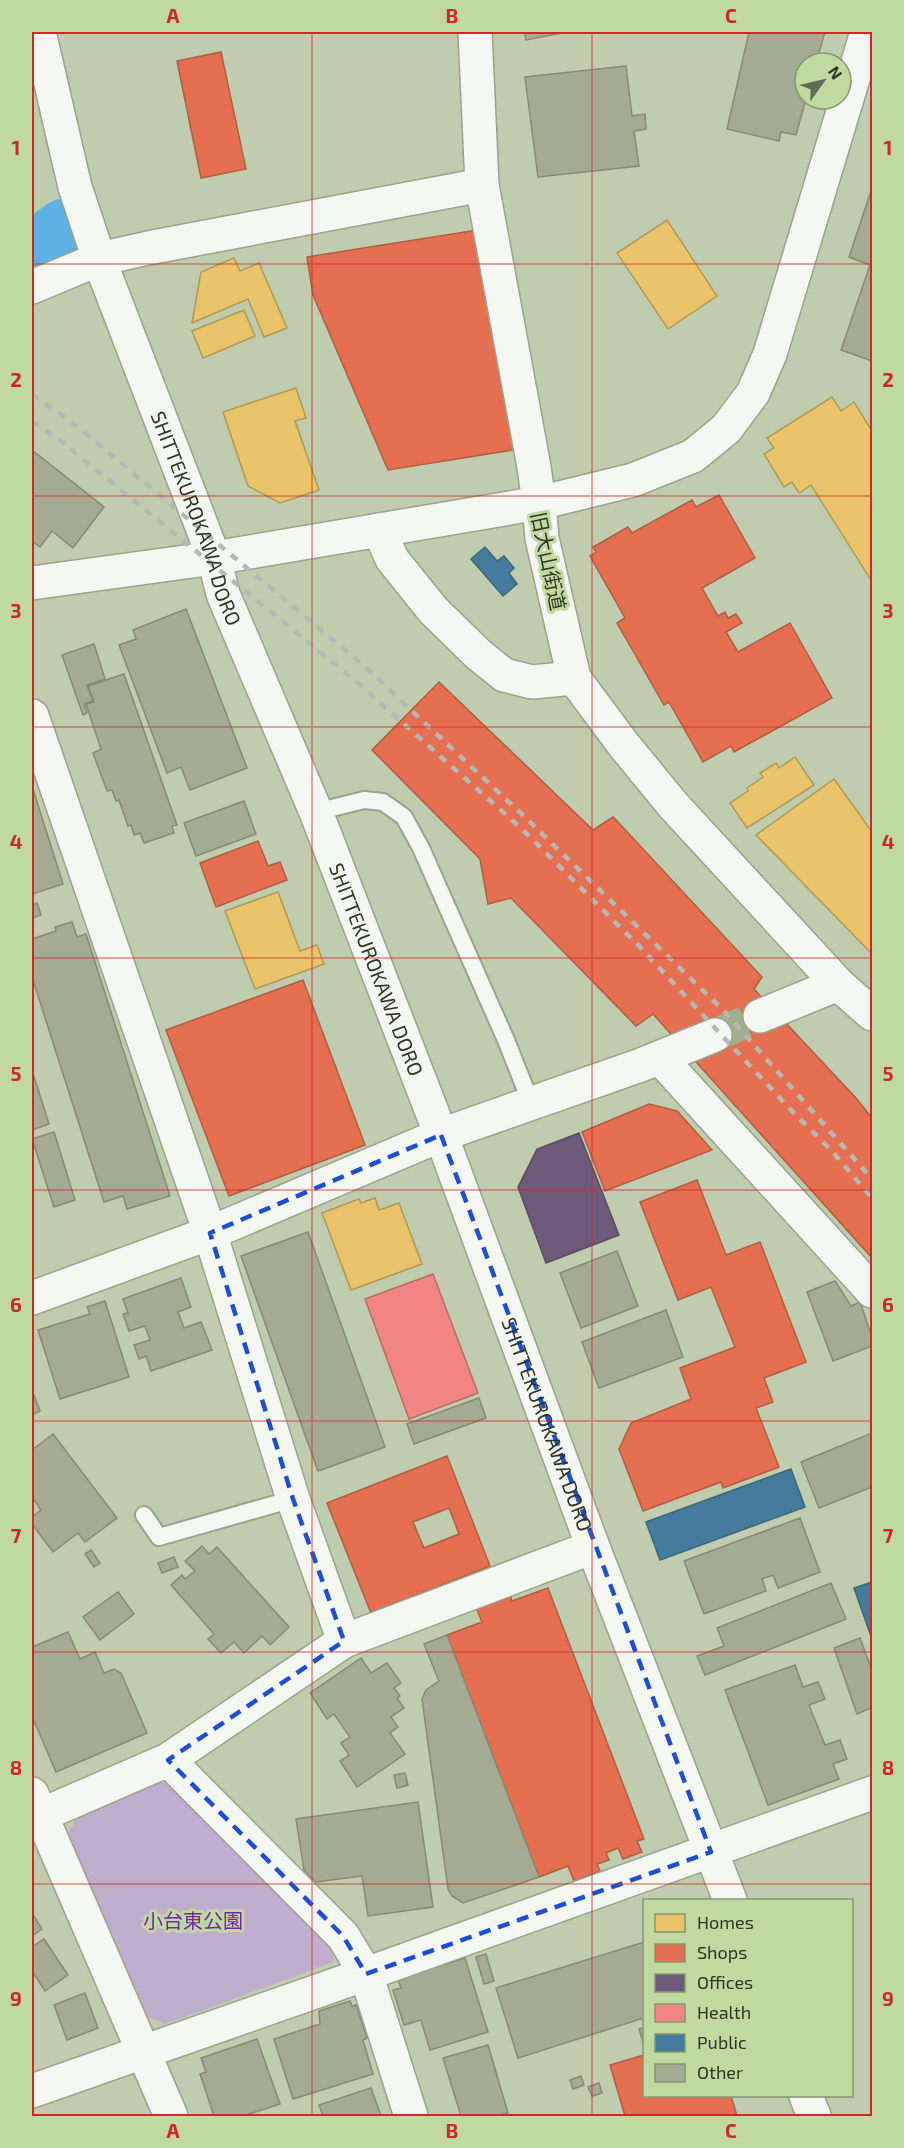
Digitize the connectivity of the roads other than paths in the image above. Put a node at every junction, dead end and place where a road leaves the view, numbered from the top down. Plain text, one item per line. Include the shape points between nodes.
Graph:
1 (39, 32) edge
2 (475, 32) edge
3 (867, 32) edge
4 (482, 185) junction
5 (99, 259) junction
6 (32, 287) edge
7 (539, 503) junction
8 (379, 530) junction
9 (214, 558) junction
10 (32, 584) edge
11 (574, 678) junction
12 (32, 717) edge
13 (316, 812) junction
14 (838, 984) junction
15 (873, 1014) edge
16 (760, 1016) tunnel mouth
17 (715, 1035) tunnel mouth
18 (660, 1058) junction
19 (531, 1103) junction
20 (441, 1135) junction
21 (210, 1233) junction
22 (873, 1291) edge
23 (32, 1298) edge
24 (292, 1499) junction
25 (144, 1515) dead end
26 (593, 1547) junction
27 (344, 1641) junction
28 (168, 1760) junction
29 (873, 1793) edge
30 (36, 1804) edge
31 (711, 1852) junction
32 (730, 1899) edge
33 (366, 1974) junction
34 (143, 2053) junction
35 (32, 2091) edge
36 (806, 2097) edge
37 (171, 2116) edge
38 (411, 2116) edge
39 (814, 2116) edge

1 - 5 street, SHITTEKUROKAWA DORO via 75,187
2 - 4 street
3 - 7 street via 770,354 753,393 726,429 693,456 633,480
4 - 5 street
4 - 7 street
5 - 6 street
5 - 9 street, SHITTEKUROKAWA DORO
7 - 8 street, 旧大山街道
7 - 11 street, 旧大山街道 via 542,538
8 - 9 street, 旧大山街道
8 - 11 street via 392,559 433,610 504,675 531,682
9 - 10 street, 旧大山街道
9 - 13 street, SHITTEKUROKAWA DORO via 223,594
11 - 14 street, 旧大山街道 via 673,805
12 - 21 street
13 - 19 lane via 364,800 383,802 404,817
13 - 20 street, SHITTEKUROKAWA DORO
14 - 15 street, 旧大山街道
14 - 16 street
17 - 18 street
18 - 19 street
18 - 22 street
19 - 20 street
20 - 21 street
20 - 26 street, SHITTEKUROKAWA DORO
21 - 23 street
21 - 24 street
24 - 25 lane via 159,1537
24 - 27 street
26 - 27 street
26 - 31 street, SHITTEKUROKAWA DORO
27 - 28 street
28 - 30 street
28 - 33 street via 343,1936
29 - 31 street
30 - 34 street
31 - 32 street, SHITTEKUROKAWA DORO
31 - 33 street
33 - 34 street
33 - 38 street
34 - 35 street
34 - 37 street
36 - 39 street

